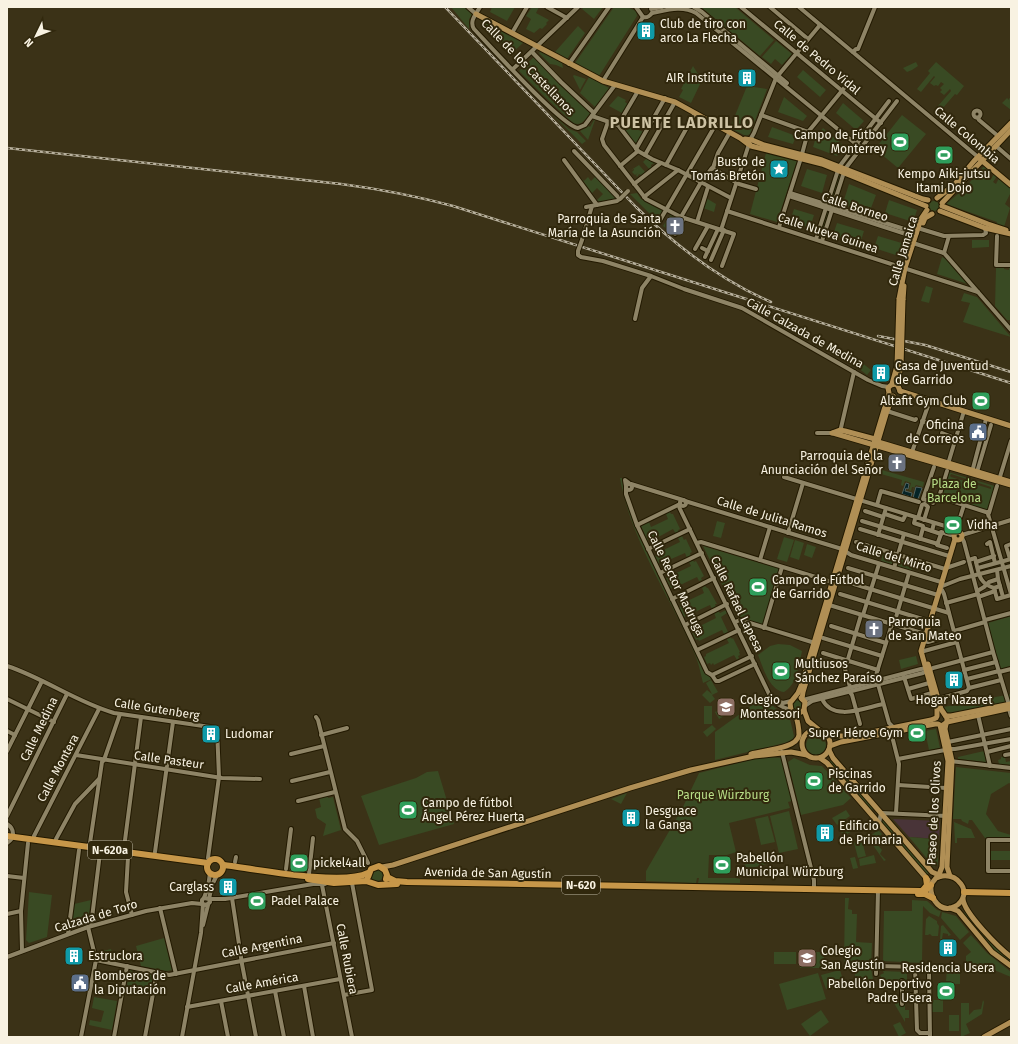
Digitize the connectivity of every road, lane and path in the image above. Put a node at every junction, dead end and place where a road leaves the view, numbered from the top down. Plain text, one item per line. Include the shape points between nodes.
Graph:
1 (468, 7) edge
2 (480, 7) edge
3 (527, 7) edge
4 (547, 7) edge
5 (578, 7) edge
6 (608, 7) edge
7 (639, 7) edge
8 (662, 7) edge
9 (694, 7) edge
10 (741, 7) edge
11 (770, 7) edge
12 (799, 7) edge
13 (874, 7) edge
14 (651, 10) edge
15 (476, 14) junction
16 (643, 17) junction
17 (567, 18) junction
18 (820, 25) junction
19 (512, 33) junction
20 (808, 39) junction
21 (537, 46) junction
22 (858, 49) junction
23 (532, 52) junction
24 (853, 52) junction
25 (797, 53) junction
26 (858, 57) junction
27 (569, 64) junction
28 (513, 70) junction
29 (777, 77) junction
30 (603, 81) junction
31 (615, 85) junction
32 (843, 89) junction
33 (638, 91) junction
34 (665, 98) junction
35 (889, 101) dead end
36 (897, 101) dead end
37 (675, 102) junction
38 (695, 112) junction
39 (593, 114) junction
40 (761, 114) junction
41 (822, 115) junction
42 (978, 118) dead end
43 (875, 119) junction
44 (608, 122) junction
45 (880, 123) junction
46 (1011, 123) edge
47 (716, 124) junction
48 (618, 125) junction
49 (1011, 130) edge
50 (730, 132) junction
51 (808, 132) junction
52 (998, 136) junction
53 (639, 143) junction
54 (751, 143) junction
55 (857, 143) junction
56 (632, 145) junction
57 (996, 146) junction
58 (862, 147) junction
59 (637, 150) junction
60 (574, 151) dead end
61 (645, 155) junction
62 (802, 156) junction
63 (980, 158) junction
64 (1011, 159) edge
65 (564, 160) dead end
66 (663, 164) junction
67 (620, 166) junction
68 (712, 168) junction
69 (838, 169) junction
70 (678, 170) junction
71 (844, 171) junction
72 (687, 174) junction
73 (702, 182) junction
74 (737, 182) junction
75 (634, 184) junction
76 (1011, 185) edge
77 (708, 187) dead end
78 (756, 189) dead end
79 (638, 190) junction
80 (790, 195) junction
81 (644, 197) junction
82 (731, 198) junction
83 (937, 198) junction
84 (621, 199) junction
85 (597, 205) junction
86 (927, 205) junction
87 (592, 206) junction
88 (826, 206) junction
89 (586, 207) dead end
90 (942, 207) junction
91 (832, 208) junction
92 (666, 210) junction
93 (728, 211) junction
94 (932, 214) junction
95 (683, 218) junction
96 (659, 222) dead end
97 (697, 222) junction
98 (708, 226) junction
99 (779, 227) junction
100 (985, 228) junction
101 (921, 229) junction
102 (721, 230) junction
103 (1011, 231) edge
104 (675, 234) dead end
105 (1011, 234) edge
106 (916, 235) junction
107 (949, 236) junction
108 (997, 236) dead end
109 (816, 239) junction
110 (822, 241) junction
111 (916, 244) junction
112 (702, 248) dead end
113 (695, 249) dead end
114 (708, 251) junction
115 (944, 253) junction
116 (705, 257) dead end
117 (711, 260) dead end
118 (1011, 265) edge
119 (722, 266) dead end
120 (907, 269) junction
121 (651, 276) junction
122 (972, 285) junction
123 (967, 289) junction
124 (978, 292) junction
125 (635, 319) dead end
126 (1010, 328) edge
127 (854, 372) junction
128 (891, 389) junction
129 (930, 400) junction
130 (887, 411) junction
131 (964, 411) junction
132 (986, 418) junction
133 (916, 419) dead end
134 (922, 421) junction
135 (991, 425) dead end
136 (1011, 426) edge
137 (942, 428) dead end
138 (817, 433) dead end
139 (832, 433) joint
140 (840, 433) junction
141 (942, 433) dead end
142 (956, 438) junction
143 (1011, 441) edge
144 (876, 443) junction
145 (912, 452) junction
146 (934, 467) dead end
147 (948, 467) junction
148 (974, 472) junction
149 (784, 477) dead end
150 (998, 482) junction
151 (1011, 482) edge
152 (803, 483) junction
153 (1011, 486) edge
154 (859, 500) junction
155 (921, 501) junction
156 (682, 504) junction
157 (933, 504) dead end
158 (877, 505) junction
159 (964, 505) junction
160 (886, 508) junction
161 (865, 511) dead end
162 (988, 514) dead end
163 (884, 516) junction
164 (904, 516) dead end
165 (917, 518) junction
166 (924, 520) junction
167 (1011, 520) edge
168 (862, 521) dead end
169 (934, 523) junction
170 (637, 525) junction
171 (992, 526) junction
172 (770, 527) junction
173 (880, 527) junction
174 (923, 528) junction
175 (690, 529) junction
176 (860, 530) dead end
177 (932, 531) junction
178 (788, 533) junction
179 (959, 533) junction
180 (904, 534) junction
181 (878, 535) junction
182 (951, 535) dead end
183 (940, 536) junction
184 (920, 539) junction
185 (929, 541) junction
186 (856, 542) dead end
187 (902, 542) junction
188 (697, 543) junction
189 (937, 543) junction
190 (986, 544) dead end
191 (1011, 544) edge
192 (947, 548) dead end
193 (648, 549) junction
194 (927, 549) junction
195 (844, 551) junction
196 (1009, 552) edge
197 (702, 553) junction
198 (898, 554) junction
199 (994, 556) junction
200 (948, 559) junction
201 (1010, 559) edge
202 (760, 560) junction
203 (969, 560) junction
204 (976, 560) junction
205 (1002, 561) junction
206 (964, 562) dead end
207 (995, 563) junction
208 (879, 564) junction
209 (953, 565) junction
210 (782, 567) junction
211 (1011, 567) edge
212 (848, 568) dead end
213 (894, 568) junction
214 (945, 568) junction
215 (978, 568) junction
216 (1004, 568) junction
217 (997, 570) junction
218 (660, 573) junction
219 (909, 573) junction
220 (980, 575) junction
221 (875, 576) junction
222 (974, 577) junction
223 (714, 578) junction
224 (998, 579) junction
225 (844, 581) dead end
226 (832, 582) junction
227 (950, 583) junction
228 (988, 583) junction
229 (906, 585) junction
230 (940, 586) junction
231 (1000, 586) junction
232 (871, 589) junction
233 (995, 589) junction
234 (979, 593) junction
235 (840, 594) dead end
236 (1011, 594) edge
237 (1004, 597) junction
238 (672, 599) junction
239 (902, 599) junction
240 (867, 602) junction
241 (946, 602) junction
242 (726, 604) junction
243 (828, 604) junction
244 (933, 608) junction
245 (898, 611) junction
246 (949, 613) junction
247 (1011, 613) edge
248 (862, 615) junction
249 (929, 621) junction
250 (985, 621) junction
251 (735, 622) junction
252 (893, 624) junction
253 (684, 625) junction
254 (831, 626) dead end
255 (766, 628) junction
256 (739, 630) junction
257 (954, 632) junction
258 (856, 634) junction
259 (925, 634) junction
260 (823, 638) dead end
261 (957, 642) junction
262 (886, 643) junction
263 (816, 644) junction
264 (923, 646) junction
265 (852, 647) junction
266 (697, 650) junction
267 (993, 652) junction
268 (823, 653) dead end
269 (752, 656) junction
270 (882, 656) junction
271 (848, 660) junction
272 (962, 660) junction
273 (996, 662) junction
274 (755, 664) junction
275 (7, 666) edge
276 (927, 669) junction
277 (1011, 669) edge
278 (878, 670) junction
279 (964, 670) junction
280 (999, 672) junction
281 (712, 675) junction
282 (904, 677) junction
283 (967, 679) junction
284 (1001, 680) junction
285 (42, 681) junction
286 (878, 682) junction
287 (929, 683) junction
288 (908, 688) junction
289 (969, 688) junction
290 (850, 689) junction
291 (934, 693) junction
292 (67, 694) junction
293 (7, 699) edge
294 (793, 699) junction
295 (822, 699) junction
296 (938, 699) junction
297 (773, 700) junction
298 (804, 703) junction
299 (883, 704) junction
300 (1010, 706) edge
301 (28, 709) junction
302 (100, 709) junction
303 (856, 710) junction
304 (793, 711) junction
305 (120, 714) junction
306 (945, 715) junction
307 (978, 715) junction
308 (316, 716) dead end
309 (1011, 716) edge
310 (141, 717) junction
311 (936, 717) junction
312 (797, 719) junction
313 (54, 722) junction
314 (173, 722) junction
315 (889, 723) junction
316 (946, 723) junction
317 (860, 724) dead end
318 (939, 725) junction
319 (347, 728) dead end
320 (886, 729) junction
321 (1011, 729) edge
322 (819, 730) junction
323 (893, 730) junction
324 (7, 731) edge
325 (826, 734) junction
326 (15, 735) junction
327 (321, 735) junction
328 (983, 735) junction
329 (803, 739) junction
330 (1011, 739) edge
331 (948, 742) junction
332 (985, 744) junction
333 (324, 746) junction
334 (1011, 746) edge
335 (830, 748) junction
336 (947, 749) junction
337 (7, 751) edge
338 (782, 752) junction
339 (987, 752) junction
340 (291, 754) dead end
341 (807, 754) junction
342 (1011, 754) edge
343 (76, 755) junction
344 (748, 755) junction
345 (1005, 755) dead end
346 (738, 758) junction
347 (820, 758) junction
348 (898, 759) junction
349 (104, 760) junction
350 (950, 761) junction
351 (135, 765) junction
352 (990, 766) junction
353 (1011, 768) edge
354 (166, 769) junction
355 (330, 772) junction
356 (219, 777) junction
357 (99, 779) junction
358 (260, 779) dead end
359 (292, 781) dead end
360 (898, 785) junction
361 (946, 788) junction
362 (335, 792) junction
363 (298, 801) dead end
364 (896, 813) junction
365 (881, 815) junction
366 (7, 816) edge
367 (873, 816) junction
368 (947, 817) junction
369 (879, 823) junction
370 (7, 824) edge
371 (291, 829) dead end
372 (34, 836) dead end
373 (10, 837) edge
374 (313, 838) dead end
375 (56, 839) dead end
376 (1011, 840) edge
377 (7, 843) edge
378 (28, 843) dead end
379 (90, 843) dead end
380 (124, 848) dead end
381 (79, 850) dead end
382 (155, 852) dead end
383 (100, 853) dead end
384 (128, 857) dead end
385 (236, 857) dead end
386 (208, 861) junction
387 (235, 862) dead end
388 (224, 865) junction
389 (393, 865) junction
390 (382, 867) junction
391 (942, 868) junction
392 (286, 869) dead end
393 (370, 869) junction
394 (269, 871) junction
395 (1011, 871) edge
396 (932, 872) junction
397 (210, 873) junction
398 (309, 874) dead end
399 (387, 874) junction
400 (7, 876) edge
401 (217, 876) junction
402 (939, 876) junction
403 (950, 876) junction
404 (24, 878) junction
405 (926, 878) junction
406 (371, 882) junction
407 (407, 882) junction
408 (331, 883) junction
409 (352, 883) junction
410 (381, 884) junction
411 (322, 885) junction
412 (931, 885) junction
413 (814, 889) junction
414 (880, 890) junction
415 (921, 891) junction
416 (210, 892) junction
417 (964, 892) junction
418 (1011, 893) edge
419 (232, 898) junction
420 (933, 898) junction
421 (216, 899) junction
422 (225, 899) junction
423 (963, 899) junction
424 (206, 901) junction
425 (160, 908) junction
426 (950, 908) junction
427 (21, 911) junction
428 (7, 914) edge
429 (132, 915) junction
430 (89, 927) junction
431 (68, 934) junction
432 (334, 943) junction
433 (22, 951) junction
434 (7, 957) edge
435 (1011, 957) edge
436 (96, 960) junction
437 (242, 961) junction
438 (127, 966) junction
439 (877, 966) junction
440 (1011, 966) edge
441 (915, 967) junction
442 (194, 970) junction
443 (157, 972) junction
444 (176, 974) junction
445 (876, 974) dead end
446 (340, 979) junction
447 (902, 981) dead end
448 (304, 986) junction
449 (275, 991) junction
450 (248, 995) junction
451 (344, 995) junction
452 (902, 996) junction
453 (916, 996) junction
454 (221, 1000) junction
455 (902, 1004) dead end
456 (187, 1007) junction
457 (1011, 1022) edge
458 (930, 1035) edge
459 (82, 1037) edge
460 (114, 1037) edge
461 (145, 1037) edge
462 (182, 1037) edge
463 (228, 1037) edge
464 (256, 1037) edge
465 (284, 1037) edge
466 (314, 1037) edge
467 (352, 1037) edge
468 (984, 1037) edge

1 - 15 street
2 - 15 street
3 - 19 street
4 - 17 street
5 - 17 street
6 - 27 street
7 - 16 street
8 - 14 street
9 - 29 street
10 - 25 street, Calle de Pedro Vidal
11 - 20 street
12 - 18 street, Calle Colombia
13 - 22 street
14 - 16 street via 650,16
14 - 29 street via 678,8 699,14
15 - 19 main road
15 - 28 street, Calle de los Castellanos via 472,23 474,29
16 - 30 street
17 - 21 street
18 - 20 street
18 - 24 street, Calle Colombia
19 - 21 main road
20 - 25 street
21 - 23 street
21 - 27 main road
22 - 24 street
22 - 26 street
23 - 28 street
23 - 39 street
24 - 26 street, Calle Colombia
25 - 29 street
25 - 32 street, Calle de Pedro Vidal
26 - 63 street, Calle Colombia
27 - 30 main road
28 - 39 street, Calle de los Castellanos via 570,125 578,128 585,125
29 - 40 street
29 - 41 street
30 - 31 main road
31 - 33 main road
31 - 39 street
32 - 41 street
32 - 43 street, Calle de Pedro Vidal
33 - 34 main road
33 - 48 street
34 - 37 main road
34 - 53 street
35 - 43 street
36 - 45 street
37 - 38 main road
37 - 61 street
38 - 47 main road
38 - 66 street
39 - 44 street
40 - 51 street
40 - 54 street
41 - 51 street
41 - 55 street
42 - 52 street
43 - 45 street, Calle de Pedro Vidal
43 - 55 street
44 - 48 street
44 - 67 street via 602,142
45 - 58 street
46 - 52 main road
47 - 50 main road
47 - 72 street
48 - 56 street
49 - 57 main road
50 - 54 main road
50 - 68 street
51 - 62 street
52 - 63 main road
53 - 56 street
53 - 59 street
54 - 62 main road
54 - 74 street
55 - 58 street
55 - 69 street
56 - 59 street
57 - 63 main road
57 - 64 street
58 - 71 street
59 - 61 street
59 - 67 street
60 - 84 street
61 - 66 street
62 - 69 main road
62 - 80 street
63 - 76 main road, Calle Colombia
63 - 83 main road
63 - 90 main road
65 - 85 street
66 - 70 street
66 - 75 street
67 - 75 street
68 - 73 street
68 - 74 street
69 - 71 main road
69 - 88 street
70 - 72 street
70 - 81 street
71 - 86 main road via 923,199
71 - 91 street
72 - 73 street
72 - 92 street
73 - 82 street
73 - 95 street
74 - 78 street
74 - 82 street
75 - 79 street
77 - 97 street
79 - 81 street
79 - 84 street, bridge via 628,192
80 - 88 street, Calle Borneo
80 - 99 street
81 - 92 street
82 - 93 street
83 - 86 main road
83 - 90 main road
84 - 85 street
85 - 87 street
86 - 94 main road
86 - 106 main road, Calle Jamaica
87 - 89 street
87 - 121 street, Calle Calzada de Medina, bridge via 578,253 582,257
88 - 91 street, Calle Borneo
88 - 109 street
90 - 94 main road via 938,213
90 - 100 main road
90 - 103 main road
91 - 106 street, Calle Borneo
91 - 110 street
92 - 95 street
92 - 96 street
93 - 99 street, Calle Nueva Guinea
93 - 102 street
94 - 101 main road, Calle Jamaica via 925,218
95 - 97 street
95 - 104 street
97 - 98 street
98 - 102 street
98 - 113 street
99 - 109 street, Calle Nueva Guinea
100 - 105 main road
100 - 107 street via 986,233 983,235
101 - 107 street
101 - 111 main road, Calle Jamaica
102 - 114 street
102 - 117 street
102 - 119 street via 734,234
106 - 120 main road, Calle Jamaica
107 - 115 street
108 - 118 street via 996,265
109 - 110 street, Calle Nueva Guinea
110 - 120 street, Calle Nueva Guinea
111 - 115 street
111 - 120 main road, Calle Jamaica
112 - 114 street
114 - 116 street
115 - 122 street
120 - 123 street, Calle Nueva Guinea
120 - 128 main road, Calle Jamaica, bridge via 901,300 901,366
121 - 125 street via 642,288
121 - 127 street, Calle Calzada de Medina via 684,290 742,308
122 - 123 street
122 - 124 street
123 - 124 street, Calle Nueva Guinea
124 - 126 street
127 - 128 street, Calle Calzada de Medina
127 - 140 street
128 - 129 main road via 899,388 900,391
128 - 130 main road
128 - 144 main road
129 - 131 main road
129 - 134 street
130 - 133 street
130 - 144 main road
131 - 132 main road
131 - 142 street
132 - 136 main road
132 - 148 street
134 - 137 street
134 - 145 street
135 - 148 street
138 - 139 street
139 - 140 main road
140 - 144 main road
141 - 142 street
142 - 147 street
143 - 150 street
144 - 145 main road
144 - 147 main road
144 - 154 main road
145 - 147 main road
146 - 155 street
147 - 148 main road
147 - 159 street via 939,497
148 - 150 main road
149 - 152 street
150 - 151 main road
150 - 153 main road
150 - 159 street via 989,513
152 - 154 street
152 - 178 street
154 - 158 street
154 - 195 main road
155 - 157 street
155 - 158 street via 881,491
156 - 170 street, Calle de Julita Ramos
156 - 170 street, Calle Rector Madruga via 670,497 630,486 625,490
156 - 172 street, Calle de Julita Ramos via 695,504
156 - 175 street, Calle Rafael Lapesa
158 - 160 street
159 - 179 street
160 - 163 street
160 - 165 street
161 - 163 street
162 - 171 street
163 - 164 street via 903,520
163 - 173 street
165 - 166 street
165 - 166 street via 922,505 925,504 928,507
165 - 174 street via 914,523
166 - 169 street
167 - 171 street
168 - 173 street
169 - 177 street
169 - 179 street via 955,529
170 - 193 street, Calle Rector Madruga
171 - 179 street
171 - 205 street
172 - 178 street, Calle de Julita Ramos
172 - 202 street
173 - 180 street
173 - 181 street
174 - 177 street
174 - 184 street
175 - 188 street, Calle Rafael Lapesa
175 - 193 street
176 - 181 street
177 - 183 street
178 - 195 street, Calle de Julita Ramos
179 - 200 main road via 954,535 955,540
179 - 203 street
180 - 184 street
180 - 187 street
181 - 187 street
182 - 183 street via 941,532
183 - 189 street
184 - 185 street
185 - 189 street
185 - 194 street
186 - 198 street
187 - 194 street
187 - 198 street
188 - 197 street, Calle Rafael Lapesa
188 - 202 street via 701,542
189 - 192 street
190 - 199 street via 990,542
191 - 196 street via 1006,546
193 - 218 street, Calle Rector Madruga
194 - 200 street
195 - 208 street, Calle del Mirto
195 - 226 main road
195 - 243 main road
196 - 201 street
197 - 218 street
197 - 223 street, Calle Rafael Lapesa
198 - 213 street
198 - 214 street
199 - 204 street
199 - 207 street
200 - 209 street
200 - 214 main road
201 - 205 street
202 - 210 street
203 - 204 street
203 - 222 street
204 - 215 street
205 - 207 street
205 - 216 street
206 - 209 street
207 - 215 street
208 - 213 street, Calle del Mirto
208 - 221 street
209 - 214 street
210 - 226 street
210 - 255 street
211 - 216 street
212 - 221 street
213 - 219 street, Calle del Mirto
214 - 230 main road
215 - 220 street
216 - 217 street
216 - 236 street
217 - 220 street
217 - 224 street
218 - 238 street, Calle Rector Madruga
219 - 229 street
219 - 230 street, Calle del Mirto
220 - 222 street
220 - 228 street via 982,582
221 - 229 street
221 - 232 street
222 - 227 street
222 - 234 street
223 - 238 street
223 - 242 street, Calle Rafael Lapesa
224 - 228 street
224 - 231 street
225 - 232 street
226 - 243 main road
227 - 230 street
227 - 230 street
228 - 233 street
228 - 234 street
229 - 230 street
229 - 239 street
230 - 241 street
230 - 244 main road
231 - 233 street
231 - 237 street
232 - 239 street
232 - 240 street
233 - 234 street
233 - 237 street via 997,599
234 - 241 street
234 - 250 street
235 - 240 street
236 - 237 street
238 - 253 street, Calle Rector Madruga
239 - 244 street
239 - 245 street
240 - 245 street
240 - 248 street
241 - 246 street
242 - 251 street, Calle Rafael Lapesa
242 - 253 street
243 - 248 street
243 - 263 main road
244 - 246 street
244 - 249 main road
245 - 249 street
245 - 252 street
246 - 257 street
247 - 250 street
248 - 252 street
248 - 258 street
249 - 259 main road
250 - 257 street
250 - 267 street
251 - 255 street via 740,620
251 - 256 street, Calle Rafael Lapesa
252 - 259 street
252 - 262 street
253 - 266 street, Calle Rector Madruga
254 - 258 street
255 - 263 street
256 - 266 street
256 - 269 street, Calle Rafael Lapesa
257 - 261 street
257 - 264 street
258 - 262 street
258 - 265 street
259 - 264 main road
260 - 265 street
261 - 264 street
261 - 272 street
262 - 270 street
263 - 294 main road via 799,690
263 - 298 main road via 803,690
264 - 276 main road
265 - 270 street
265 - 271 street
266 - 281 street, Calle Rector Madruga
267 - 272 street
267 - 273 street
268 - 271 street
269 - 274 street, Calle Rafael Lapesa
269 - 281 street
270 - 278 street
271 - 278 street
271 - 290 street via 845,669
272 - 276 street
272 - 279 street
273 - 279 street
273 - 280 street
274 - 281 street via 719,681
274 - 297 street, Calle Rafael Lapesa
275 - 285 street, Calle Gutenberg
276 - 282 street
276 - 286 street
276 - 287 main road
276 - 291 main road
277 - 280 street
278 - 286 street
279 - 283 street
280 - 283 street
280 - 284 street
282 - 286 street
282 - 288 street
283 - 289 street
284 - 289 street
284 - 300 street
285 - 292 street, Calle Gutenberg
285 - 301 street
286 - 290 street
286 - 299 street
287 - 288 street
287 - 291 main road
288 - 291 street via 911,699
289 - 296 street via 967,691
290 - 295 street
290 - 298 street
290 - 303 street
291 - 296 main road, Paseo de los Olivos
291 - 311 main road, Paseo de los Olivos
292 - 302 street, Calle Gutenberg
292 - 313 street, Calle Medina
293 - 301 street
294 - 297 street via 783,703
294 - 298 main road via 798,697
294 - 304 main road via 790,703
295 - 298 street
295 - 303 street via 834,711
296 - 306 main road, Paseo de los Olivos
297 - 304 street
298 - 304 main road via 800,713
298 - 322 main road via 808,720
299 - 303 street
299 - 315 street
300 - 306 main road
300 - 307 main road
300 - 309 street
301 - 313 street
301 - 326 street
302 - 305 street, Calle Gutenberg
302 - 343 street, Calle Montera
303 - 317 street
304 - 312 main road
305 - 310 street, Calle Gutenberg
305 - 349 street
306 - 311 main road
306 - 316 main road, Paseo de los Olivos
307 - 316 main road
307 - 328 street
308 - 327 street
310 - 314 street, Calle Gutenberg
310 - 351 street
311 - 318 main road, Paseo de los Olivos
311 - 323 main road
312 - 329 main road
312 - 344 main road via 799,736 796,742
313 - 366 street, Calle Medina
314 - 354 street
314 - 356 street, Calle Gutenberg via 217,728
315 - 320 street
315 - 323 street
316 - 318 main road
316 - 331 main road, Paseo de los Olivos
318 - 323 main road
318 - 336 main road, Paseo de los Olivos
319 - 327 street
320 - 323 main road
320 - 325 main road via 852,736
321 - 328 street
322 - 325 main road
322 - 329 main road via 810,732
323 - 335 main road via 838,742
323 - 348 street
324 - 326 street
325 - 335 main road via 830,740
326 - 337 street
327 - 333 street
328 - 331 street
328 - 332 street
329 - 341 main road via 802,747
329 - 344 main road via 793,746
330 - 332 street
331 - 336 main road, Paseo de los Olivos
332 - 336 street via 955,750
332 - 339 street
333 - 340 street
333 - 355 street
334 - 339 street
335 - 347 main road
335 - 365 main road via 833,758
336 - 348 street
336 - 350 main road, Paseo de los Olivos
338 - 341 main road
338 - 346 main road
338 - 413 street
339 - 352 street
341 - 347 main road via 813,758
342 - 345 street
343 - 349 street, Calle Pasteur
343 - 372 street, Calle Montera
344 - 346 main road
346 - 389 main road via 656,780
347 - 367 main road
348 - 360 street
349 - 351 street, Calle Pasteur
349 - 357 street
350 - 352 street
350 - 361 main road, Paseo de los Olivos
350 - 368 main road, Paseo de los Olivos
351 - 354 street, Calle Pasteur
351 - 380 street
352 - 353 street
354 - 356 street, Calle Pasteur
354 - 382 street
355 - 359 street
355 - 362 street
356 - 358 street, Calle Pasteur
356 - 386 street
357 - 375 street via 75,804
357 - 379 street
360 - 361 street
360 - 364 street
361 - 368 main road, Paseo de los Olivos
362 - 363 street
362 - 393 street via 345,829 357,841
364 - 365 street
364 - 368 street
365 - 367 street
365 - 368 street
365 - 369 street
365 - 396 main road
367 - 369 main road
368 - 391 main road, Paseo de los Olivos
368 - 403 main road, Paseo de los Olivos via 947,868
369 - 405 main road
370 - 373 street via 13,830
371 - 392 street
373 - 377 street
373 - 386 highway, N-620a
374 - 398 street
376 - 395 street via 988,840 988,871
378 - 404 street
381 - 431 street
383 - 430 street
384 - 429 street via 126,892
385 - 387 street
386 - 388 highway via 218,859
386 - 397 highway
388 - 394 highway
388 - 401 highway via 224,870
389 - 390 main road
389 - 399 main road
390 - 393 highway
390 - 399 highway
391 - 396 main road
391 - 402 main road, Paseo de los Olivos
393 - 394 highway via 354,877 336,878
393 - 406 highway via 368,876
394 - 408 highway
396 - 402 main road
397 - 401 highway
397 - 424 street
399 - 407 highway, Avenida de San Agustín / N-620 via 395,881
399 - 410 highway via 386,880
400 - 404 street
401 - 416 street
402 - 403 main road
402 - 412 main road
403 - 417 main road via 959,882
404 - 427 street
405 - 412 main road
405 - 415 highway via 927,885
406 - 409 highway
406 - 410 highway, N-620
407 - 410 highway, Avenida de San Agustín / N-620
407 - 413 highway, Avenida de San Agustín / N-620
408 - 409 highway
408 - 411 street, Calzada de Toro
409 - 451 street via 372,990
411 - 419 street, Calzada de Toro via 313,884
411 - 432 street, Calle Rubiera
412 - 415 highway
412 - 420 main road
413 - 414 highway, Avenida de San Agustín / N-620
414 - 415 highway, Avenida de San Agustín / N-620
414 - 420 highway, Avenida de San Agustín / N-620 via 925,894
414 - 439 street
416 - 421 street
416 - 424 street
417 - 418 highway
417 - 423 main road
419 - 422 street, Calzada de Toro
419 - 437 street
420 - 426 main road via 942,906
421 - 422 street, Calzada de Toro
421 - 424 street, Calzada de Toro
422 - 424 street, Calzada de Toro
423 - 426 main road
423 - 435 main road via 966,908 992,940
424 - 425 street, Calzada de Toro
424 - 442 street
425 - 429 street, Calzada de Toro
425 - 444 street
426 - 440 main road via 958,911 992,952
427 - 428 street
427 - 433 street
429 - 430 street, Calzada de Toro
430 - 431 street, Calzada de Toro
430 - 436 street
431 - 433 street, Calzada de Toro
432 - 437 street, Calle Argentina
432 - 446 street, Calle Rubiera
433 - 434 street, Calzada de Toro
436 - 438 street, Calle Argentina
436 - 459 street
437 - 442 street, Calle Argentina
437 - 450 street
438 - 443 street, Calle Argentina
438 - 460 street
439 - 441 street
439 - 445 street
441 - 453 street
441 - 458 street via 927,968 929,971
442 - 444 street, Calle Argentina
442 - 456 street
443 - 444 street, Calle Argentina
443 - 461 street
446 - 448 street, Calle América
446 - 451 street, Calle Rubiera
447 - 452 street
448 - 449 street, Calle América
448 - 466 street
449 - 450 street, Calle América
449 - 465 street
450 - 454 street, Calle América
450 - 464 street
451 - 467 street, Calle Rubiera
452 - 453 street
452 - 455 street
453 - 458 street via 916,1030
454 - 456 street, Calle América
454 - 463 street
456 - 462 street
457 - 468 main road

